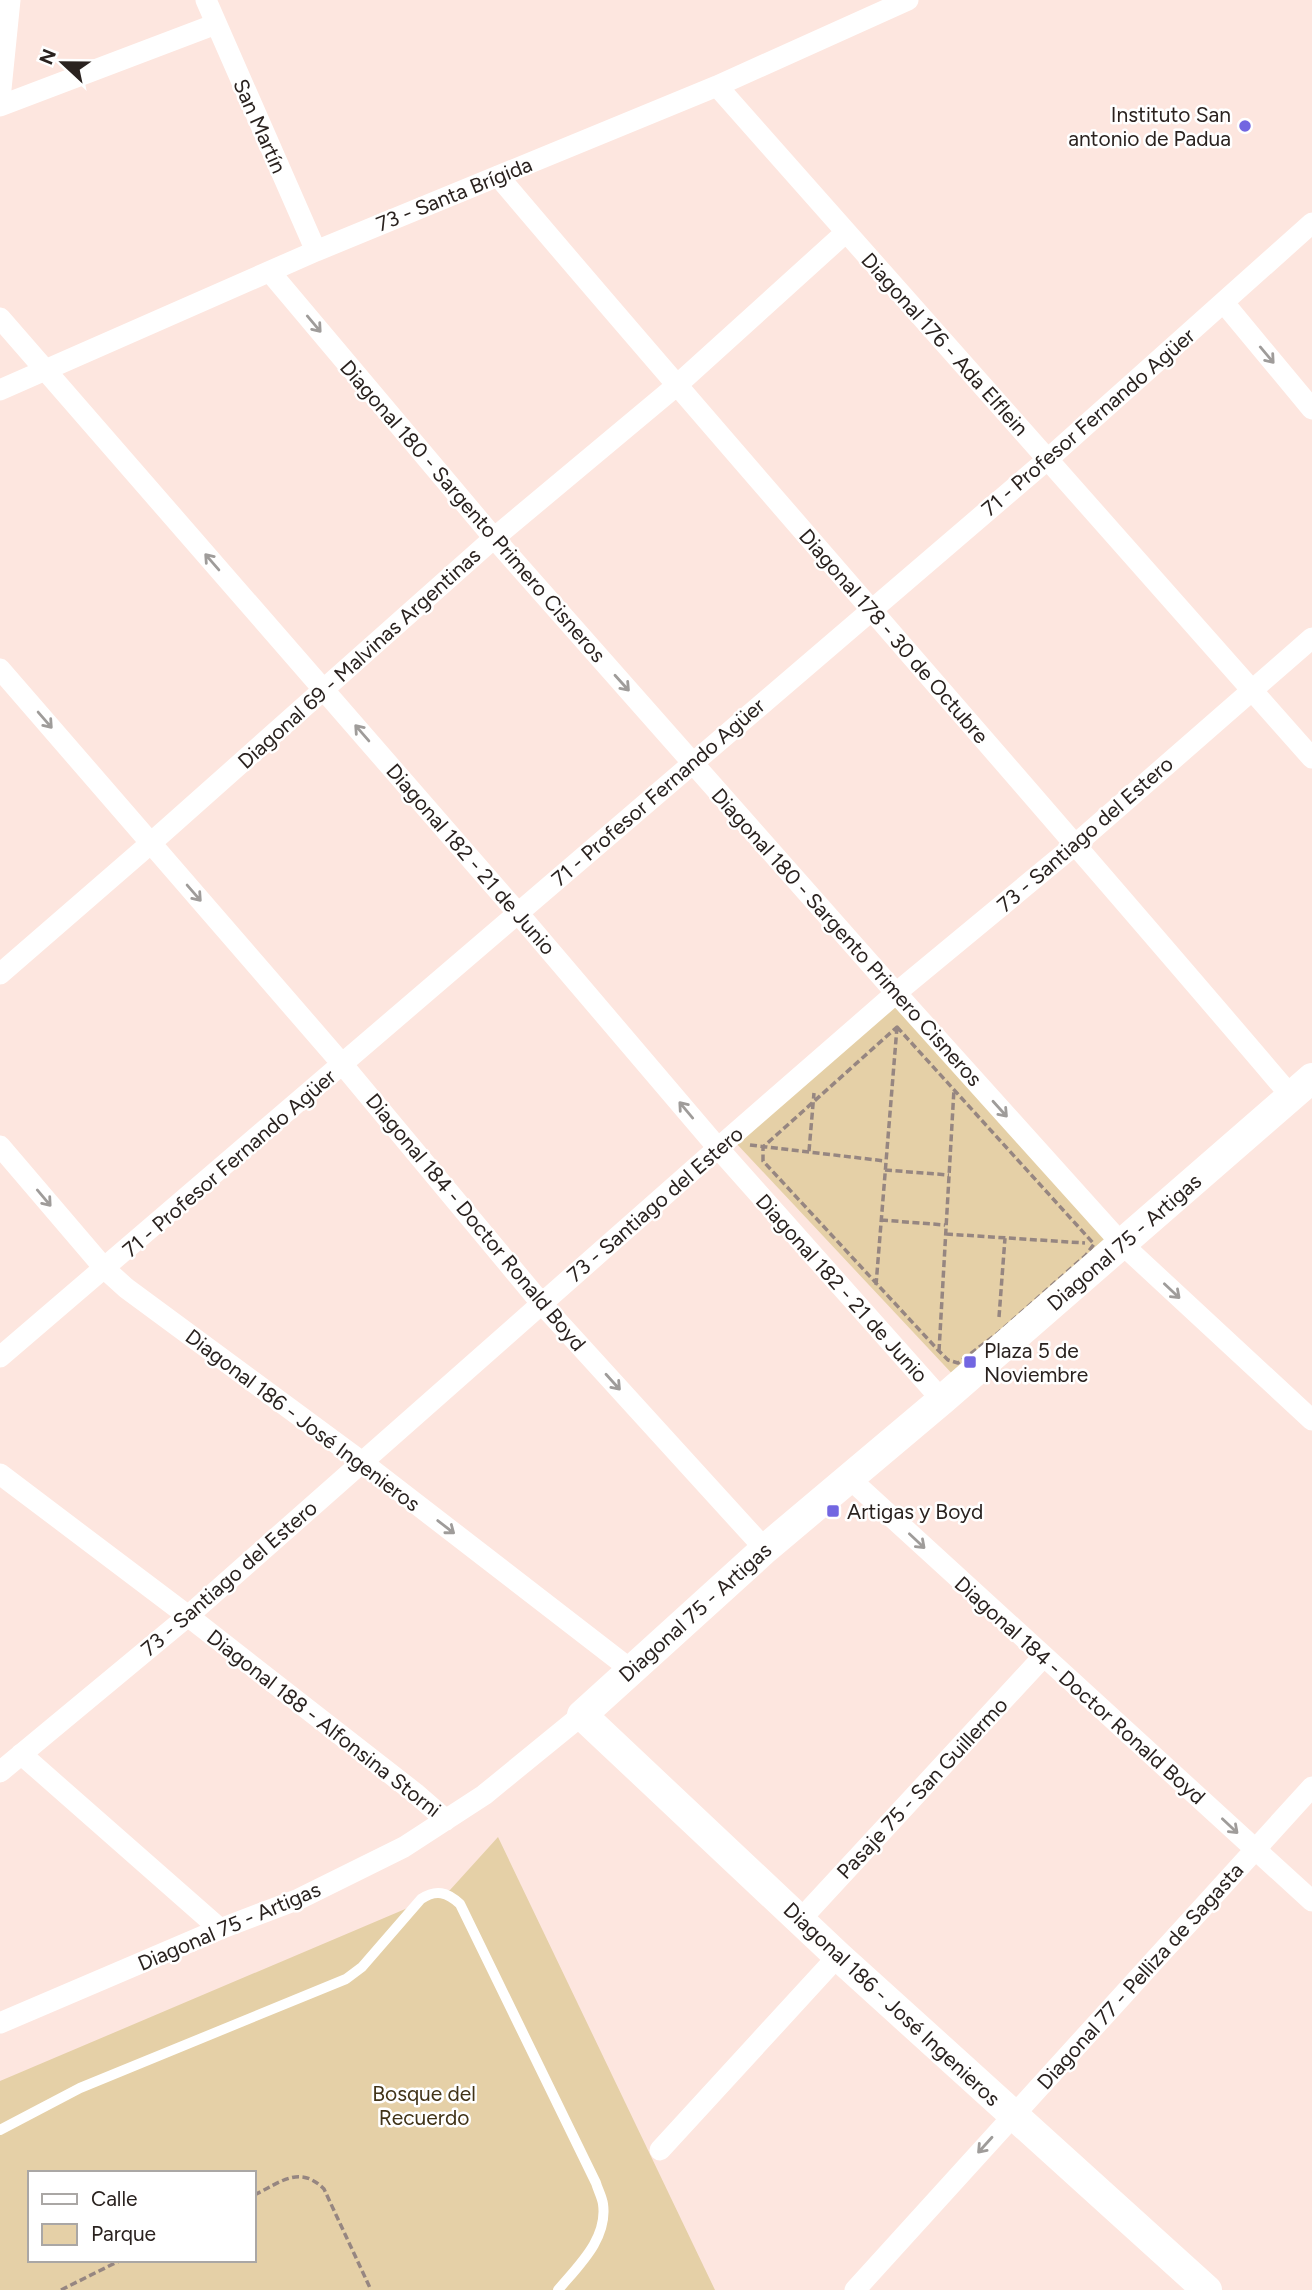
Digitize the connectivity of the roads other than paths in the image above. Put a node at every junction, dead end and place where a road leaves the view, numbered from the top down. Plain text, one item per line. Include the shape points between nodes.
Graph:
1 (10, 0) edge
2 (206, 0) edge
3 (908, 0) edge
4 (216, 24) junction
5 (717, 86) junction
6 (0, 99) edge
7 (0, 106) edge
8 (499, 176) junction
9 (1312, 223) edge
10 (845, 233) junction
11 (316, 251) junction
12 (270, 272) junction
13 (1224, 303) junction
14 (0, 318) edge
15 (45, 370) junction
16 (676, 386) junction
17 (0, 390) edge
18 (1312, 409) edge
19 (1048, 459) junction
20 (494, 538) junction
21 (870, 609) junction
22 (1312, 638) edge
23 (0, 669) edge
24 (323, 688) junction
25 (1252, 690) junction
26 (1312, 758) edge
27 (692, 762) junction
28 (151, 843) junction
29 (1076, 844) junction
30 (517, 912) junction
31 (0, 974) edge
32 (896, 993) junction
33 (343, 1065) junction
34 (1302, 1087) edge
35 (0, 1146) edge
36 (718, 1148) junction
37 (1108, 1244) junction
38 (105, 1269) junction
39 (541, 1303) junction
40 (0, 1357) edge
41 (942, 1400) junction
42 (1312, 1420) edge
43 (362, 1462) junction
44 (0, 1474) edge
45 (849, 1478) junction
46 (765, 1549) junction
47 (188, 1616) junction
48 (1043, 1657) junction
49 (630, 1669) junction
50 (582, 1715) junction
51 (21, 1754) junction
52 (0, 1772) edge
53 (1312, 1787) edge
54 (446, 1820) junction
55 (1255, 1849) junction
56 (1312, 1901) edge
57 (800, 1920) junction
58 (220, 1929) junction
59 (838, 1956) junction
60 (0, 2023) edge
61 (1012, 2115) junction
62 (0, 2130) edge
63 (660, 2150) dead end
64 (558, 2290) edge
65 (855, 2290) edge
66 (1207, 2290) edge

1 - 6 street
2 - 4 street, San Martín
3 - 5 street, 73 - Santa Brígida
4 - 7 street
4 - 11 street, San Martín
5 - 8 street, 73 - Santa Brígida
5 - 10 street, Diagonal 176 - Ada Elflein
8 - 11 street, 73 - Santa Brígida
8 - 16 street, Diagonal 178 - 30 de Octubre
9 - 13 street, 71 - Profesor Fernando Agüer
10 - 16 street, Diagonal 69 - Malvinas Argentinas
10 - 19 street, Diagonal 176 - Ada Elflein
11 - 12 street, 73 - Santa Brígida
12 - 15 street, 73 - Santa Brígida
12 -> 20 street, Diagonal 180 - Sargento Primero Cisneros
13 -> 18 street
13 - 19 street, 71 - Profesor Fernando Agüer
14 - 15 street, Diagonal 182 - 21 de Junio
15 - 17 street, 73 - Santa Brígida
24 -> 15 street, Diagonal 182 - 21 de Junio
16 - 20 street, Diagonal 69 - Malvinas Argentinas
16 - 21 street, Diagonal 178 - 30 de Octubre
19 - 21 street, 71 - Profesor Fernando Agüer
19 - 25 street, Diagonal 176 - Ada Elflein
20 - 24 street, Diagonal 69 - Malvinas Argentinas
20 -> 27 street, Diagonal 180 - Sargento Primero Cisneros
21 - 27 street, 71 - Profesor Fernando Agüer
21 - 29 street, Diagonal 178 - 30 de Octubre
22 - 25 street, 73 - Santiago del Estero
23 -> 28 street, Diagonal 184 - Doctor Ronald Boyd
24 - 28 street, Diagonal 69 - Malvinas Argentinas
30 -> 24 street, Diagonal 182 - 21 de Junio
25 - 26 street, Diagonal 176 - Ada Elflein
25 - 29 street, 73 - Santiago del Estero
27 - 30 street, 71 - Profesor Fernando Agüer
27 - 32 street, Diagonal 180 - Sargento Primero Cisneros
28 - 31 street, Diagonal 69 - Malvinas Argentinas
28 -> 33 street, Diagonal 184 - Doctor Ronald Boyd
29 - 32 street, 73 - Santiago del Estero
29 - 34 street, Diagonal 178 - 30 de Octubre
30 - 33 street, 71 - Profesor Fernando Agüer
36 -> 30 street, Diagonal 182 - 21 de Junio
32 - 36 street, 73 - Santiago del Estero
32 -> 37 street, Diagonal 180 - Sargento Primero Cisneros
33 - 38 street, 71 - Profesor Fernando Agüer
33 - 39 street, Diagonal 184 - Doctor Ronald Boyd
34 - 37 street, Diagonal 75 - Artigas
35 -> 38 street, Diagonal 186 - José Ingenieros
36 - 39 street, 73 - Santiago del Estero
36 - 41 street, Diagonal 182 - 21 de Junio
37 - 41 street, Diagonal 75 - Artigas
37 -> 42 street, Diagonal 180 - Sargento Primero Cisneros
38 - 40 street, 71 - Profesor Fernando Agüer
38 - 43 street, Diagonal 186 - José Ingenieros
39 - 43 street, 73 - Santiago del Estero
39 -> 46 street, Diagonal 184 - Doctor Ronald Boyd
41 - 45 street, Diagonal 75 - Artigas
43 - 47 street, 73 - Santiago del Estero
43 -> 49 street, Diagonal 186 - José Ingenieros
44 - 47 street, Diagonal 188 - Alfonsina Storni
45 - 46 street, Diagonal 75 - Artigas
45 -> 48 street, Diagonal 184 - Doctor Ronald Boyd
46 - 49 street, Diagonal 75 - Artigas
47 - 51 street, 73 - Santiago del Estero
47 - 54 street, Diagonal 188 - Alfonsina Storni
48 -> 55 street, Diagonal 184 - Doctor Ronald Boyd
48 - 57 street, Pasaje 75 - San Guillermo
49 - 50 street, Diagonal 75 - Artigas
50 - 54 street, Diagonal 75 - Artigas
50 - 57 street, Diagonal 186 - José Ingenieros
51 - 52 street, 73 - Santiago del Estero
51 - 58 street
53 - 55 street, Diagonal 77 - Pelliza de Sagasta
54 - 58 street, Diagonal 75 - Artigas via 404,1847 299,1899
55 - 56 street, Diagonal 184 - Doctor Ronald Boyd
55 - 61 street, Diagonal 77 - Pelliza de Sagasta
57 - 59 street, Diagonal 186 - José Ingenieros
58 - 60 street, Diagonal 75 - Artigas
59 - 61 street, Diagonal 186 - José Ingenieros
59 - 63 street
61 -> 65 street, Diagonal 77 - Pelliza de Sagasta
61 - 66 street, Diagonal 186 - José Ingenieros
62 - 64 lane via 79,2088 346,1979 421,1899 429,1893 444,1893 460,1904 603,2204 592,2250

